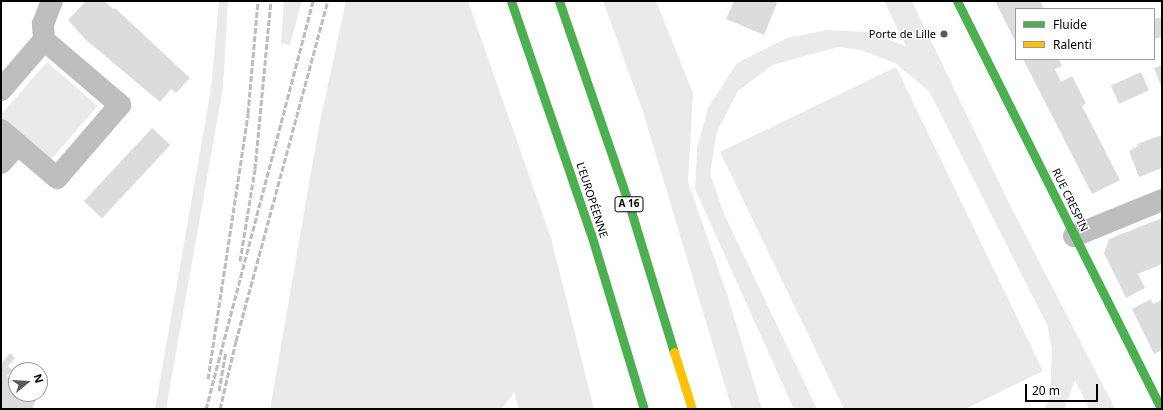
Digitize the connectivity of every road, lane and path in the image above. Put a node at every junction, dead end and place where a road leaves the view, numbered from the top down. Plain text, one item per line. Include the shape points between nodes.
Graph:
1 (52, 1) edge
2 (511, 1) edge
3 (558, 1) edge
4 (957, 1) edge
5 (44, 40) junction
6 (1, 90) edge
7 (1, 130) edge
8 (18, 144) junction
9 (1, 163) edge
10 (1162, 200) edge
11 (1074, 236) junction
12 (666, 322) junction
13 (623, 337) junction
14 (629, 395) dead end
15 (702, 407) dead end
16 (644, 409) edge
17 (692, 409) edge
18 (1161, 409) edge

1 - 5 street via 43,24
2 - 13 main road, L'EUROPÉENNE via 589,227
3 - 12 main road, A 16 via 598,112
4 - 11 main road, RUE CRESPIN
5 - 6 street
5 - 8 street via 120,105 57,178
7 - 8 street
8 - 9 street
10 - 11 street
11 - 18 main road, RUE CRESPIN
12 - 15 main road
12 - 17 main road, A 16
13 - 14 main road
13 - 16 main road, L'EUROPÉENNE

